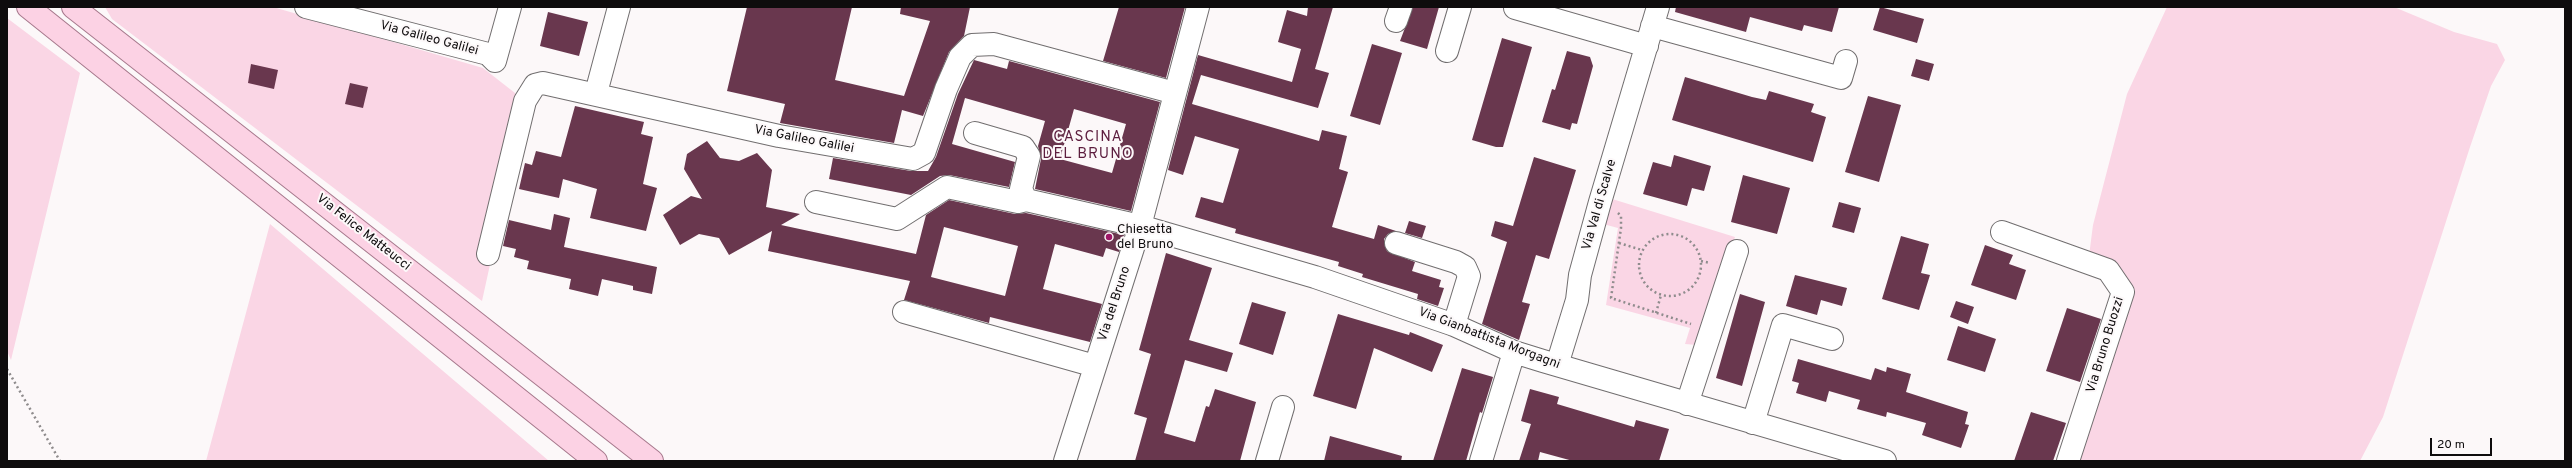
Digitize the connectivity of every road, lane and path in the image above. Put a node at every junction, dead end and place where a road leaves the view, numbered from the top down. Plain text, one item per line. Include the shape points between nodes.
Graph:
1 (28, 7) edge
2 (73, 7) edge
3 (90, 7) edge
4 (306, 7) edge
5 (510, 7) edge
6 (619, 7) edge
7 (1198, 7) edge
8 (1460, 7) edge
9 (1515, 8) dead end
10 (1652, 26) edge
11 (100, 28) junction
12 (1447, 51) dead end
13 (1846, 61) dead end
14 (596, 93) junction
15 (1175, 93) junction
16 (975, 133) dead end
17 (1026, 200) junction
18 (816, 202) dead end
19 (1600, 202) junction
20 (1140, 226) junction
21 (2002, 232) dead end
22 (1396, 243) dead end
23 (1619, 243) junction
24 (1642, 250) junction
25 (1737, 251) dead end
26 (488, 254) dead end
27 (1661, 295) junction
28 (904, 312) dead end
29 (1656, 313) junction
30 (1454, 325) junction
31 (1690, 332) dead end
32 (1832, 339) dead end
33 (1514, 352) junction
34 (1095, 366) junction
35 (1557, 366) junction
36 (7, 369) edge
37 (1687, 404) junction
38 (1283, 408) dead end
39 (1753, 423) junction
40 (60, 461) edge
41 (596, 461) edge
42 (652, 461) edge
43 (1065, 461) edge
44 (1267, 461) edge
45 (1481, 461) edge
46 (1884, 461) edge
47 (2068, 461) edge

1 - 41 main road
2 - 11 main road, Via Felice Matteucci
3 - 11 main road
4 - 5 street, Via Galileo Galilei via 488,54 495,61
6 - 14 street
7 - 15 street, Via del Bruno
8 - 12 street
9 - 10 street
10 - 13 street via 1841,78
10 - 19 street, Via Val di Scalve
11 - 42 main road, Via Felice Matteucci
14 - 15 street, Via Galileo Galilei via 779,136 913,159 924,153 957,63 972,45 994,44
14 - 26 street, Via Galileo Galilei via 543,83 535,85 528,94
15 - 20 street, Via del Bruno
16 - 17 street via 1023,147 1029,156 1021,189
17 - 18 street, Via Gianbattista Morgagni via 1018,202 947,187 897,219
17 - 20 street, Via Gianbattista Morgagni
19 - 23 path via 1614,208 1621,216
19 - 35 street, Via Val di Scalve via 1580,275 1577,300
20 - 30 street, Via Gianbattista Morgagni via 1315,277
20 - 34 street, Via del Bruno
21 - 47 street, Via Bruno Buozzi via 2108,270 2123,292
22 - 30 street via 1465,267 1469,276
23 - 24 path
23 - 29 path via 1611,298
24 - 27 path via 1639,260 1642,280 1648,288
24 - 27 path via 1649,242 1667,234 1685,238 1698,252 1701,270 1693,286 1678,296
25 - 37 street
27 - 29 path
28 - 34 street
29 - 31 path via 1691,324
30 - 33 street, Via Gianbattista Morgagni
32 - 39 street via 1783,324
33 - 35 street, Via Gianbattista Morgagni
33 - 45 street
34 - 43 street, Via del Bruno
35 - 37 street, Via Gianbattista Morgagni
36 - 40 path
37 - 39 street, Via Gianbattista Morgagni
38 - 44 street
39 - 46 street, Via Gianbattista Morgagni

